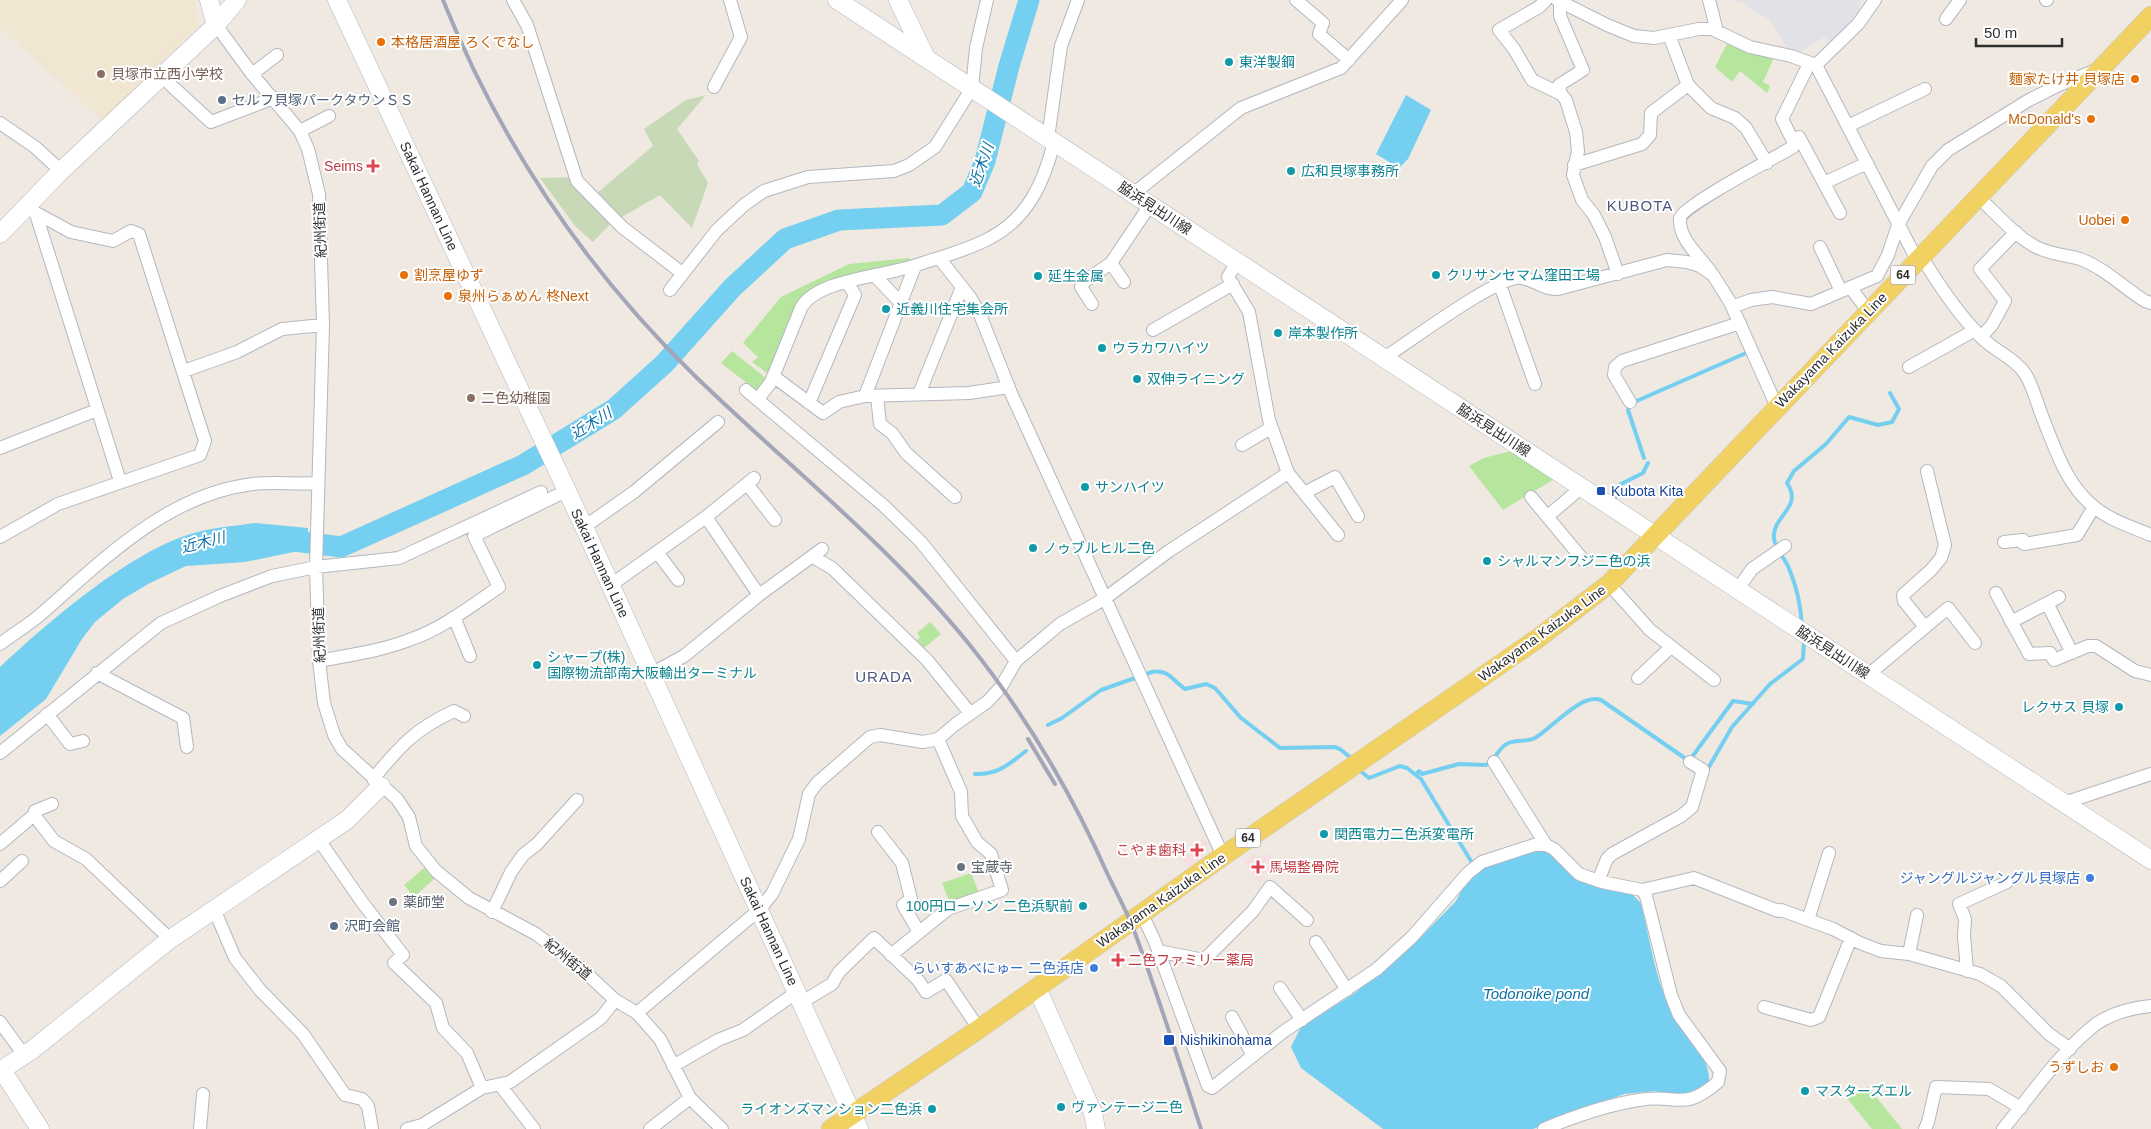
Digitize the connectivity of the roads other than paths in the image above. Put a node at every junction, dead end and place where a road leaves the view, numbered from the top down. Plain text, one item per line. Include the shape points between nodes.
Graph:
1 (209, 0) edge
2 (237, 0) edge
3 (337, 0) edge
4 (513, 0) edge
5 (730, 0) edge
6 (837, 0) edge
7 (898, 0) edge
8 (987, 0) edge
9 (1078, 0) edge
10 (1296, 0) edge
11 (1402, 0) edge
12 (1546, 0) edge
13 (1709, 0) edge
14 (1875, 0) edge
15 (1960, 0) edge
16 (1559, 1) edge
17 (2151, 16) edge
18 (1946, 19) dead end
19 (216, 25) junction
20 (1717, 31) junction
21 (1669, 35) junction
22 (277, 55) dead end
23 (926, 58) junction
24 (1349, 60) junction
25 (1812, 65) junction
26 (2102, 68) junction
27 (252, 74) junction
28 (161, 76) junction
29 (1688, 85) junction
30 (714, 87) dead end
31 (972, 88) junction
32 (1925, 89) dead end
33 (1561, 94) junction
34 (274, 98) junction
35 (329, 116) dead end
36 (0, 123) edge
37 (1848, 126) junction
38 (300, 131) junction
39 (1048, 138) junction
40 (1793, 141) junction
41 (1767, 163) junction
42 (1867, 163) junction
43 (1574, 164) junction
44 (62, 171) junction
45 (1824, 183) junction
46 (1133, 194) junction
47 (1978, 197) junction
48 (1150, 205) junction
49 (31, 211) junction
50 (1840, 213) dead end
51 (1898, 225) junction
52 (2016, 232) junction
53 (0, 234) edge
54 (1688, 244) junction
55 (1820, 247) dead end
56 (939, 258) junction
57 (1919, 258) junction
58 (1677, 260) junction
59 (1237, 262) junction
60 (1111, 263) junction
61 (915, 266) junction
62 (682, 273) junction
63 (1618, 274) junction
64 (874, 275) junction
65 (1713, 275) junction
66 (847, 282) junction
67 (1124, 282) dead end
68 (1232, 284) junction
69 (1500, 285) junction
70 (962, 287) junction
71 (1846, 289) junction
72 (670, 290) dead end
73 (901, 303) junction
74 (2151, 303) edge
75 (1092, 304) dead end
76 (1732, 307) junction
77 (1868, 312) junction
78 (1740, 323) junction
79 (323, 325) junction
80 (1156, 325) dead end
81 (1978, 334) junction
82 (1384, 358) junction
83 (1909, 366) dead end
84 (184, 371) junction
85 (773, 376) junction
86 (1535, 384) dead end
87 (1008, 387) junction
88 (746, 390) dead end
89 (919, 394) junction
90 (871, 396) junction
91 (758, 399) junction
92 (1630, 402) dead end
93 (809, 403) junction
94 (1777, 407) junction
95 (97, 410) junction
96 (718, 422) dead end
97 (1272, 428) junction
98 (1242, 445) dead end
99 (0, 448) edge
100 (1927, 471) dead end
101 (1288, 473) junction
102 (120, 481) junction
103 (563, 485) junction
104 (318, 486) junction
105 (1582, 487) junction
106 (541, 492) dead end
107 (1304, 493) junction
108 (955, 497) dead end
109 (1531, 497) dead end
110 (2094, 507) junction
111 (1358, 516) dead end
112 (1548, 516) junction
113 (706, 517) junction
114 (775, 520) dead end
115 (584, 527) junction
116 (1338, 534) dead end
117 (1656, 535) junction
118 (2151, 535) edge
119 (0, 537) edge
120 (2004, 542) dead end
121 (1785, 546) dead end
122 (657, 552) junction
123 (1584, 561) dead end
124 (316, 566) junction
125 (678, 580) dead end
126 (1609, 584) junction
127 (611, 585) junction
128 (1738, 589) junction
129 (1996, 593) dead end
130 (759, 595) junction
131 (2059, 597) dead end
132 (1104, 599) junction
133 (2047, 603) junction
134 (454, 617) junction
135 (2012, 622) junction
136 (1925, 627) junction
137 (0, 629) edge
138 (16, 633) junction
139 (0, 644) edge
140 (1974, 644) dead end
141 (1671, 646) junction
142 (2072, 653) junction
143 (470, 656) dead end
144 (319, 661) junction
145 (1016, 661) junction
146 (97, 674) junction
147 (651, 674) junction
148 (1868, 675) junction
149 (2151, 675) edge
150 (1638, 678) dead end
151 (1714, 680) dead end
152 (970, 713) junction
153 (47, 714) junction
154 (464, 716) dead end
155 (938, 739) junction
156 (83, 741) dead end
157 (187, 747) dead end
158 (0, 753) edge
159 (1494, 762) dead end
160 (1690, 762) dead end
161 (2151, 774) edge
162 (377, 782) junction
163 (577, 800) dead end
164 (2064, 803) junction
165 (52, 804) dead end
166 (34, 815) junction
167 (878, 832) dead end
168 (319, 840) junction
169 (0, 844) edge
170 (1546, 845) junction
171 (1829, 853) dead end
172 (1223, 856) junction
173 (2151, 860) edge
174 (22, 861) dead end
175 (0, 881) edge
176 (1598, 881) junction
177 (2007, 882) dead end
178 (1642, 890) junction
179 (214, 909) junction
180 (759, 910) junction
181 (492, 912) junction
182 (1142, 914) junction
183 (1917, 915) dead end
184 (1307, 920) dead end
185 (1808, 920) junction
186 (919, 932) junction
187 (1850, 938) junction
188 (170, 939) junction
189 (1316, 942) dead end
190 (1158, 951) junction
191 (1909, 954) junction
192 (891, 955) junction
193 (1968, 971) junction
194 (1037, 988) junction
195 (1280, 988) dead end
196 (1347, 990) junction
197 (800, 997) junction
198 (615, 1000) junction
199 (2151, 1006) edge
200 (1764, 1007) dead end
201 (637, 1013) junction
202 (1232, 1017) dead end
203 (1302, 1020) junction
204 (0, 1022) edge
205 (979, 1028) junction
206 (2070, 1049) junction
207 (24, 1055) junction
208 (1253, 1056) junction
209 (673, 1066) junction
210 (1, 1071) edge
211 (500, 1085) junction
212 (482, 1088) junction
213 (202, 1094) dead end
214 (690, 1098) junction
215 (2021, 1108) junction
216 (856, 1122) edge
217 (415, 1128) edge
218 (1096, 1128) edge
219 (40, 1129) edge
220 (200, 1129) edge
221 (372, 1129) edge
222 (534, 1129) edge
223 (650, 1129) edge
224 (722, 1129) edge
225 (831, 1129) edge
226 (1544, 1129) edge
227 (1925, 1129) edge
228 (2003, 1129) edge

1 - 19 street, 紀州街道
2 - 19 street
3 - 103 street, Sakai Hannan Line
4 - 62 street via 527,25 577,181 622,227
5 - 30 street via 741,37
6 - 23 street, 脇浜見出川線
7 - 23 street
8 - 31 street via 976,48
9 - 39 street via 1061,46
10 - 24 street via 1326,19 1319,34
11 - 24 street
12 - 33 street via 1499,30 1514,48 1532,80
13 - 20 street
14 - 25 street via 1858,24
15 - 18 street
16 - 21 street via 1634,36 1654,38
16 - 33 street via 1560,16 1583,70 1559,85
17 - 26 main road, Wakayama Kaizuka Line / 64
19 - 27 street, 紀州街道
19 - 28 street
20 - 21 street via 1699,28
20 - 25 street via 1750,47 1792,56
21 - 29 street
22 - 27 street
23 - 31 street, 脇浜見出川線
24 - 46 street via 1341,68 1241,108
25 - 37 street
25 - 40 street via 1782,118
26 - 47 main road, Wakayama Kaizuka Line / 64
26 - 51 street via 2029,100 1948,150 1932,166
27 - 34 street, 紀州街道
28 - 34 street via 211,122
28 - 44 street
29 - 41 street via 1711,108 1736,118 1746,128
29 - 43 street via 1651,113 1650,135 1642,144
31 - 39 street, 脇浜見出川線
31 - 62 street via 935,147 922,158 894,171 808,177 764,191 718,230
32 - 37 street
33 - 43 street via 1576,132 1578,151
34 - 38 street, 紀州街道
35 - 38 street
36 - 44 street via 36,147
37 - 42 street
38 - 79 street, 紀州街道 via 319,194
39 - 46 street, 脇浜見出川線
39 - 56 street via 1040,188 1022,213 990,238
40 - 41 street via 1793,147
40 - 45 street via 1799,137
41 - 54 street via 1697,201 1681,214
42 - 45 street
42 - 51 street
43 - 63 street via 1573,175 1582,200 1605,237
44 - 49 street
45 - 50 street
46 - 48 street, 脇浜見出川線
47 - 52 street
47 - 57 main road, Wakayama Kaizuka Line / 64
48 - 59 street, 脇浜見出川線
48 - 60 street
49 - 53 street
49 - 84 street via 71,232 107,240 113,241 132,231 139,234
49 - 95 street
51 - 57 street
51 - 71 street via 1877,276
52 - 74 street via 2037,247 2094,266
52 - 81 street via 1980,269 2005,301 1992,325
54 - 58 street
54 - 65 street
55 - 71 street
56 - 61 street
56 - 70 street
57 - 77 main road, Wakayama Kaizuka Line / 64
57 - 81 street
58 - 63 street
58 - 65 street via 1700,266
59 - 68 street via 1228,277
59 - 82 street, 脇浜見出川線
60 - 67 street
60 - 75 street via 1084,281 1081,287
61 - 64 street
61 - 73 street
62 - 72 street
63 - 69 street via 1551,290 1522,278
64 - 66 street
64 - 73 street
65 - 76 street
66 - 85 street via 828,288 804,303
66 - 93 street via 855,295
68 - 80 street via 1190,303
68 - 97 street via 1249,312
69 - 82 street via 1454,310
69 - 86 street
70 - 87 street via 979,312
70 - 89 street
71 - 76 street via 1811,304 1772,297
71 - 77 street
73 - 90 street
76 - 78 street
77 - 94 main road, Wakayama Kaizuka Line / 64
78 - 92 street via 1622,361 1615,368 1614,375
78 - 94 street
79 - 84 street via 282,329 237,352
79 - 104 street, 紀州街道
81 - 83 street
81 - 110 street via 2026,375 2065,471
82 - 105 street, 脇浜見出川線
84 - 102 street via 205,441 200,455
85 - 91 street
85 - 93 street
87 - 89 street via 969,393
87 - 132 street
88 - 91 street
89 - 90 street
90 - 93 street via 843,400 823,413
90 - 108 street via 880,424 892,433 906,453
91 - 145 street via 883,505 921,542
94 - 117 main road, Wakayama Kaizuka Line / 64
95 - 99 street
95 - 102 street
96 - 115 street via 634,492
97 - 98 street
97 - 101 street
100 - 136 street via 1945,544 1941,558 1903,595 1904,601
101 - 107 street
101 - 132 street via 1169,551
102 - 119 street via 58,504
103 - 115 street, Sakai Hannan Line
103 - 134 street via 474,536 499,587
104 - 124 street, 紀州街道
104 - 138 street via 254,484 206,496 172,511 105,556
105 - 112 street
105 - 117 street, 脇浜見出川線
106 - 124 street via 399,558
107 - 111 street via 1335,477
107 - 116 street
109 - 112 street
110 - 118 street
110 - 120 street via 2077,535 2024,544 2023,540
112 - 123 street
113 - 114 street via 751,481
113 - 122 street
113 - 130 street
115 - 127 street, Sakai Hannan Line
117 - 126 main road, Wakayama Kaizuka Line / 64
117 - 128 street, 脇浜見出川線
121 - 128 street via 1752,569
122 - 125 street
122 - 127 street
124 - 144 street, 紀州街道
124 - 146 street via 272,576 161,623
126 - 141 street via 1650,630
126 - 172 main road, Wakayama Kaizuka Line / 64 via 1537,640
127 - 147 street, Sakai Hannan Line
128 - 148 street, 脇浜見出川線
129 - 135 street
130 - 147 street via 684,656
130 - 152 street via 817,553 927,660
131 - 133 street
132 - 145 street via 1060,624
132 - 172 street
133 - 135 street
133 - 142 street
134 - 143 street
134 - 144 street via 410,640
135 - 142 street via 2029,654 2050,653 2054,660
136 - 140 street via 1948,608
136 - 148 street
137 - 138 street
138 - 139 street
141 - 150 street
141 - 151 street
142 - 149 street via 2096,646 2135,671
144 - 162 street, 紀州街道 via 324,703 334,735 342,749
145 - 152 street via 988,702
146 - 153 street
146 - 157 street via 183,718
147 - 180 street, Sakai Hannan Line
148 - 164 street, 脇浜見出川線
152 - 155 street
153 - 156 street via 70,744
153 - 158 street
154 - 162 street via 454,711 430,722 404,742
155 - 180 street via 923,742 880,735 870,737 817,783 810,794 799,839 787,866
155 - 186 street via 961,792 962,816 977,842 991,854 1002,890 948,909
159 - 170 street
160 - 176 street via 1703,770 1692,807 1612,854
161 - 164 street
162 - 168 street via 347,820
162 - 181 street, 紀州街道 via 409,817 416,846 436,871
163 - 181 street via 523,855
164 - 173 street, 脇浜見出川線
165 - 166 street via 35,811
166 - 169 street
166 - 188 street via 54,841 86,859
167 - 186 street via 902,863 911,899 903,905
168 - 179 street
168 - 212 street via 403,955 394,963 436,1003 443,1028 467,1053
170 - 176 street via 1579,874
170 - 196 street via 1534,845 1482,862 1468,873 1397,952
171 - 185 street
172 - 182 main road, Wakayama Kaizuka Line / 64
174 - 175 street
176 - 178 street
177 - 193 street via 1959,904 1965,920
178 - 185 street via 1694,878
178 - 226 street via 1670,995 1679,1015 1720,1071 1718,1082 1687,1101 1642,1099 1611,1105
179 - 188 street
179 - 221 street via 235,958 260,990 303,1034 345,1095 362,1100 368,1106
180 - 197 street, Sakai Hannan Line
180 - 201 street
181 - 198 street, 紀州街道 via 536,934 581,968
182 - 190 street
182 - 194 main road, Wakayama Kaizuka Line / 64
183 - 191 street
184 - 190 street via 1270,887 1253,911 1204,960
185 - 187 street
186 - 192 street
187 - 191 street via 1881,951
187 - 200 street via 1819,1017 1811,1020
188 - 207 street
189 - 196 street
190 - 208 street via 1208,1086 1212,1088
191 - 193 street
192 - 197 street via 874,938 839,972 832,984
192 - 205 street via 926,992 946,980
193 - 206 street via 2001,986 2049,1034
194 - 205 main road, Wakayama Kaizuka Line / 64
194 - 218 street via 1093,1113
195 - 203 street
196 - 203 street
197 - 209 street
197 - 216 street, Sakai Hannan Line
198 - 201 street, 紀州街道
198 - 211 street via 601,1018 572,1040 510,1082
199 - 206 street via 2130,1008 2098,1024
201 - 209 street, 紀州街道 via 660,1039
202 - 208 street
203 - 208 street
204 - 207 street
205 - 216 main road, Wakayama Kaizuka Line / 64
206 - 215 street
207 - 210 street
209 - 214 street, 紀州街道
210 - 219 street
211 - 212 street
211 - 222 street
212 - 217 street
213 - 220 street
214 - 223 street
214 - 224 street, 紀州街道
215 - 227 street via 1989,1089 1936,1088
215 - 228 street
216 - 225 main road, Wakayama Kaizuka Line / 64

